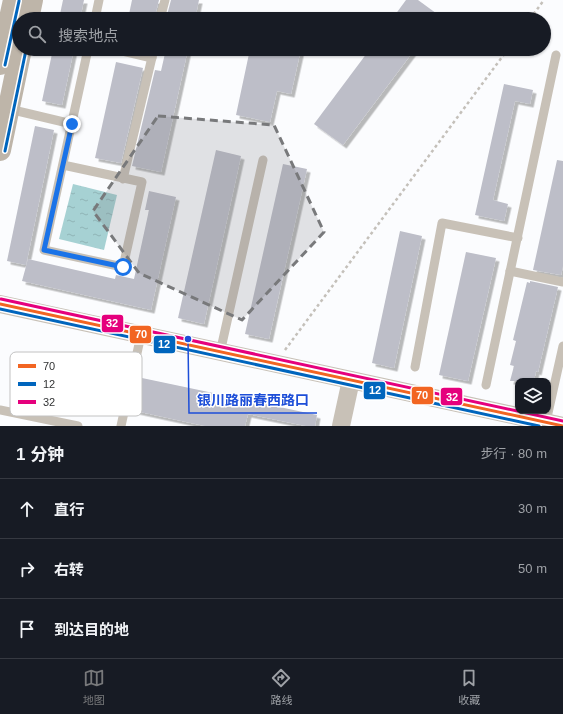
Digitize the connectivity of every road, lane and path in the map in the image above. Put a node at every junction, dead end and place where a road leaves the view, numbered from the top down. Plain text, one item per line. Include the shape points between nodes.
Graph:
1 (14, 0) edge
2 (32, 0) edge
3 (99, 0) edge
4 (165, 0) edge
5 (544, 0) edge
6 (29, 12) edge
7 (96, 12) edge
8 (162, 12) edge
9 (535, 12) edge
10 (556, 55) dead end
11 (19, 56) edge
12 (87, 56) edge
13 (151, 56) edge
14 (503, 56) edge
15 (0, 64) edge
16 (4, 108) edge
17 (72, 124) junction
18 (0, 150) edge
19 (263, 160) dead end
20 (63, 165) junction
21 (124, 178) junction
22 (518, 238) junction
23 (510, 271) junction
24 (563, 282) edge
25 (0, 304) edge
26 (0, 315) edge
27 (140, 341) junction
28 (563, 346) edge
29 (138, 352) edge
30 (220, 352) junction
31 (274, 364) junction
32 (415, 367) dead end
33 (350, 385) junction
34 (486, 386) dead end
35 (0, 410) edge
36 (10, 412) edge
37 (29, 416) edge
38 (123, 416) edge
39 (554, 424) edge
40 (78, 426) edge
41 (121, 426) edge
42 (341, 426) edge
43 (515, 426) edge

1 - 15 main road
2 - 6 main road
3 - 7 lane
4 - 8 lane
5 - 9 path
10 - 22 lane
11 - 16 main road
12 - 17 lane
13 - 21 lane
14 - 31 path
16 - 17 lane
16 - 18 main road
17 - 20 lane
19 - 30 lane
20 - 21 lane
20 - 21 lane via 44,250 123,267 142,182
22 - 23 lane
22 - 32 lane via 442,223
23 - 24 lane
23 - 34 lane
25 - 27 street
26 - 27 street
27 - 29 lane
27 - 30 street
27 - 33 street
28 - 39 lane
30 - 31 street
31 - 33 street
33 - 39 street
33 - 42 street
33 - 43 street
35 - 36 lane
37 - 40 lane
38 - 41 lane

